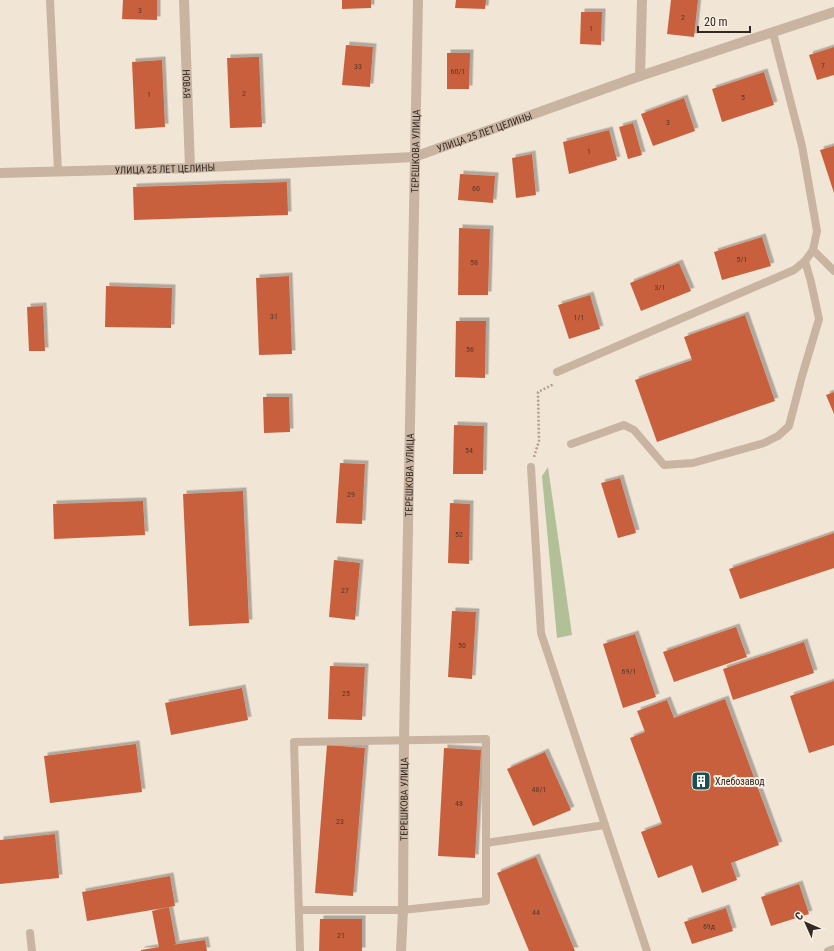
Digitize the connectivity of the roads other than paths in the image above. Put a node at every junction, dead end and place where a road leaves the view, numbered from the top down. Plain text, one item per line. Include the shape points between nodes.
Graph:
1 (50, 0) edge
2 (184, 0) edge
3 (418, 0) edge
4 (642, 0) edge
5 (834, 12) edge
6 (773, 33) junction
7 (640, 76) junction
8 (414, 157) junction
9 (190, 168) junction
10 (58, 172) junction
11 (0, 173) edge
12 (813, 250) junction
13 (805, 261) junction
14 (834, 270) edge
15 (557, 372) road end
16 (571, 444) dead end
17 (531, 467) road end
18 (404, 740) junction
19 (605, 825) junction
20 (486, 843) junction
21 (299, 910) junction
22 (403, 910) junction
23 (30, 933) dead end
24 (834, 949) edge
25 (32, 951) edge
26 (300, 951) edge
27 (401, 951) edge
28 (647, 951) edge
29 (828, 951) edge

1 - 10 lane
2 - 9 street, НОВАЯ
3 - 8 street, ТЕРЕШКОВА УЛИЦА
4 - 7 street
5 - 6 street, УЛИЦА 25 ЛЕТ ЦЕЛИНЫ
6 - 7 street, УЛИЦА 25 ЛЕТ ЦЕЛИНЫ
6 - 12 lane via 803,154 817,231
7 - 8 street, УЛИЦА 25 ЛЕТ ЦЕЛИНЫ
8 - 9 street, УЛИЦА 25 ЛЕТ ЦЕЛИНЫ
8 - 18 street, ТЕРЕШКОВА УЛИЦА
9 - 10 street, УЛИЦА 25 ЛЕТ ЦЕЛИНЫ
10 - 11 street, УЛИЦА 25 ЛЕТ ЦЕЛИНЫ
12 - 13 lane
12 - 14 lane
13 - 15 lane via 794,270
13 - 16 lane via 819,319 789,426 778,436 764,443 693,463 664,464 634,430 624,425
17 - 19 lane via 541,633
18 - 20 lane via 486,740
18 - 21 lane via 294,742
18 - 22 street, ТЕРЕШКОВА УЛИЦА
19 - 20 lane
19 - 28 lane
20 - 22 lane via 486,901
21 - 22 lane
21 - 26 lane
22 - 27 street, ТЕРЕШКОВА УЛИЦА
23 - 25 lane
24 - 29 lane

